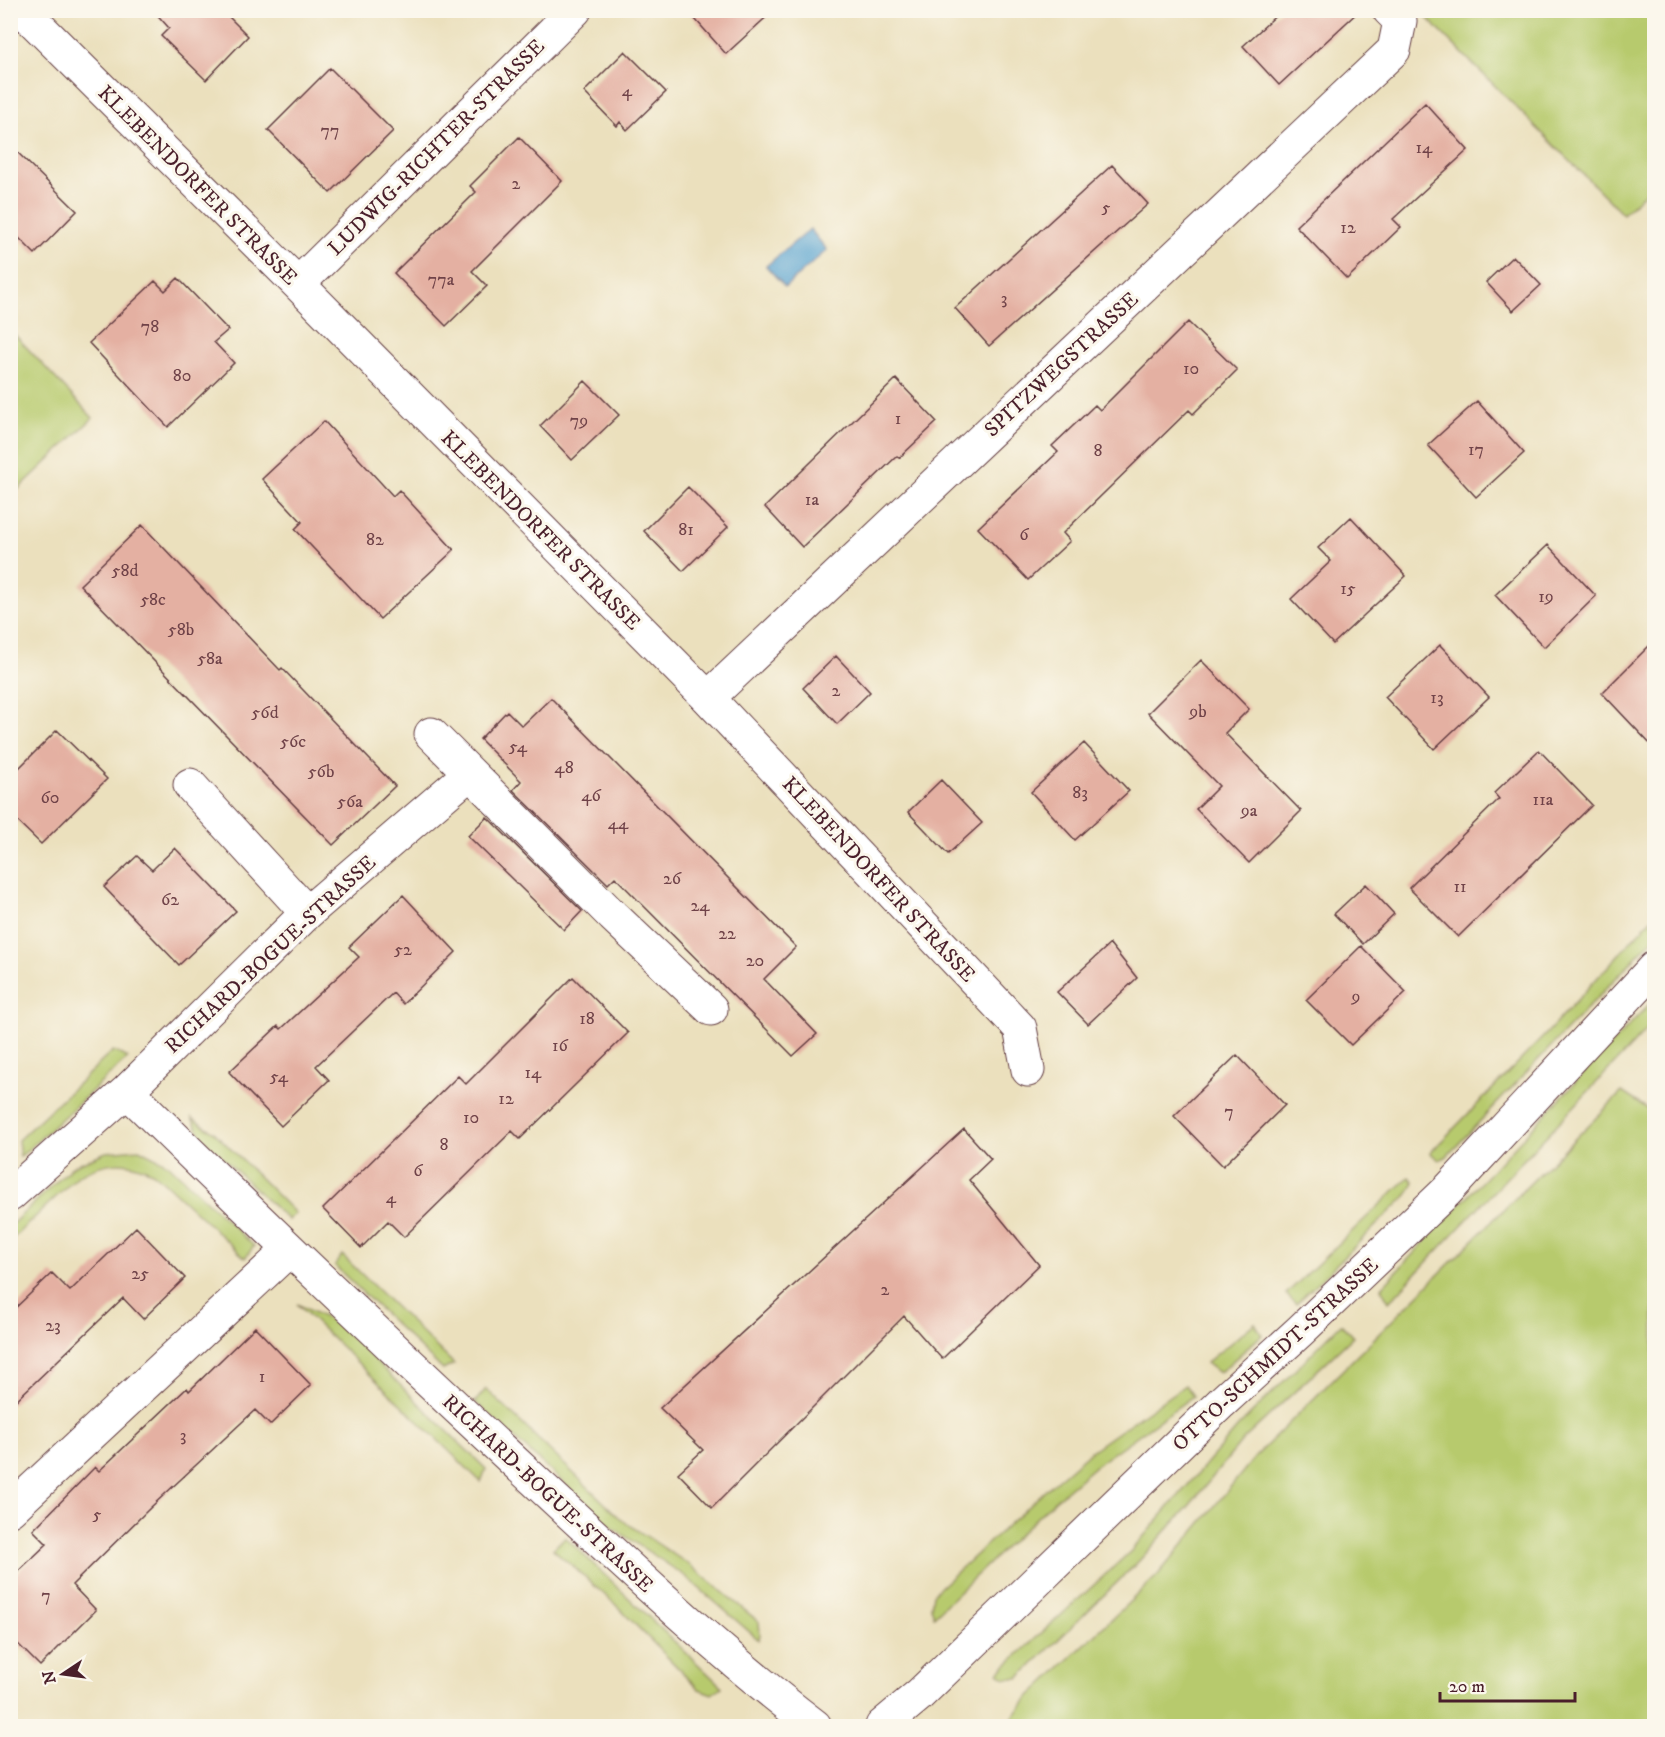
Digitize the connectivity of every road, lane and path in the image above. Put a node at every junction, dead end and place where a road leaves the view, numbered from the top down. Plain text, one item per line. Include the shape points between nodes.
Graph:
1 (22, 10) edge
2 (575, 10) edge
3 (1394, 16) edge
4 (298, 284) junction
5 (708, 698) junction
6 (431, 734) dead end
7 (470, 773) junction
8 (190, 785) dead end
9 (307, 913) junction
10 (1654, 968) edge
11 (711, 1009) dead end
12 (1028, 1070) dead end
13 (127, 1091) junction
14 (10, 1194) edge
15 (289, 1251) junction
16 (10, 1510) edge
17 (815, 1726) edge
18 (882, 1726) edge

1 - 4 street, KLEBENDORFER STRASSE
2 - 4 street, LUDWIG-RICHTER-STRASSE
3 - 5 street, SPITZWEGSTRASSE via 1394,50
4 - 5 street, KLEBENDORFER STRASSE
5 - 12 street, KLEBENDORFER STRASSE via 1020,1028
6 - 7 street
7 - 9 street, RICHARD-BOGUE-STRASSE
7 - 11 street
8 - 9 street
9 - 13 street, RICHARD-BOGUE-STRASSE
10 - 18 street, OTTO-SCHMIDT-STRASSE via 1447,1191
13 - 14 street, RICHARD-BOGUE-STRASSE
13 - 15 street, RICHARD-BOGUE-STRASSE
15 - 16 street
15 - 17 street, RICHARD-BOGUE-STRASSE via 657,1594

